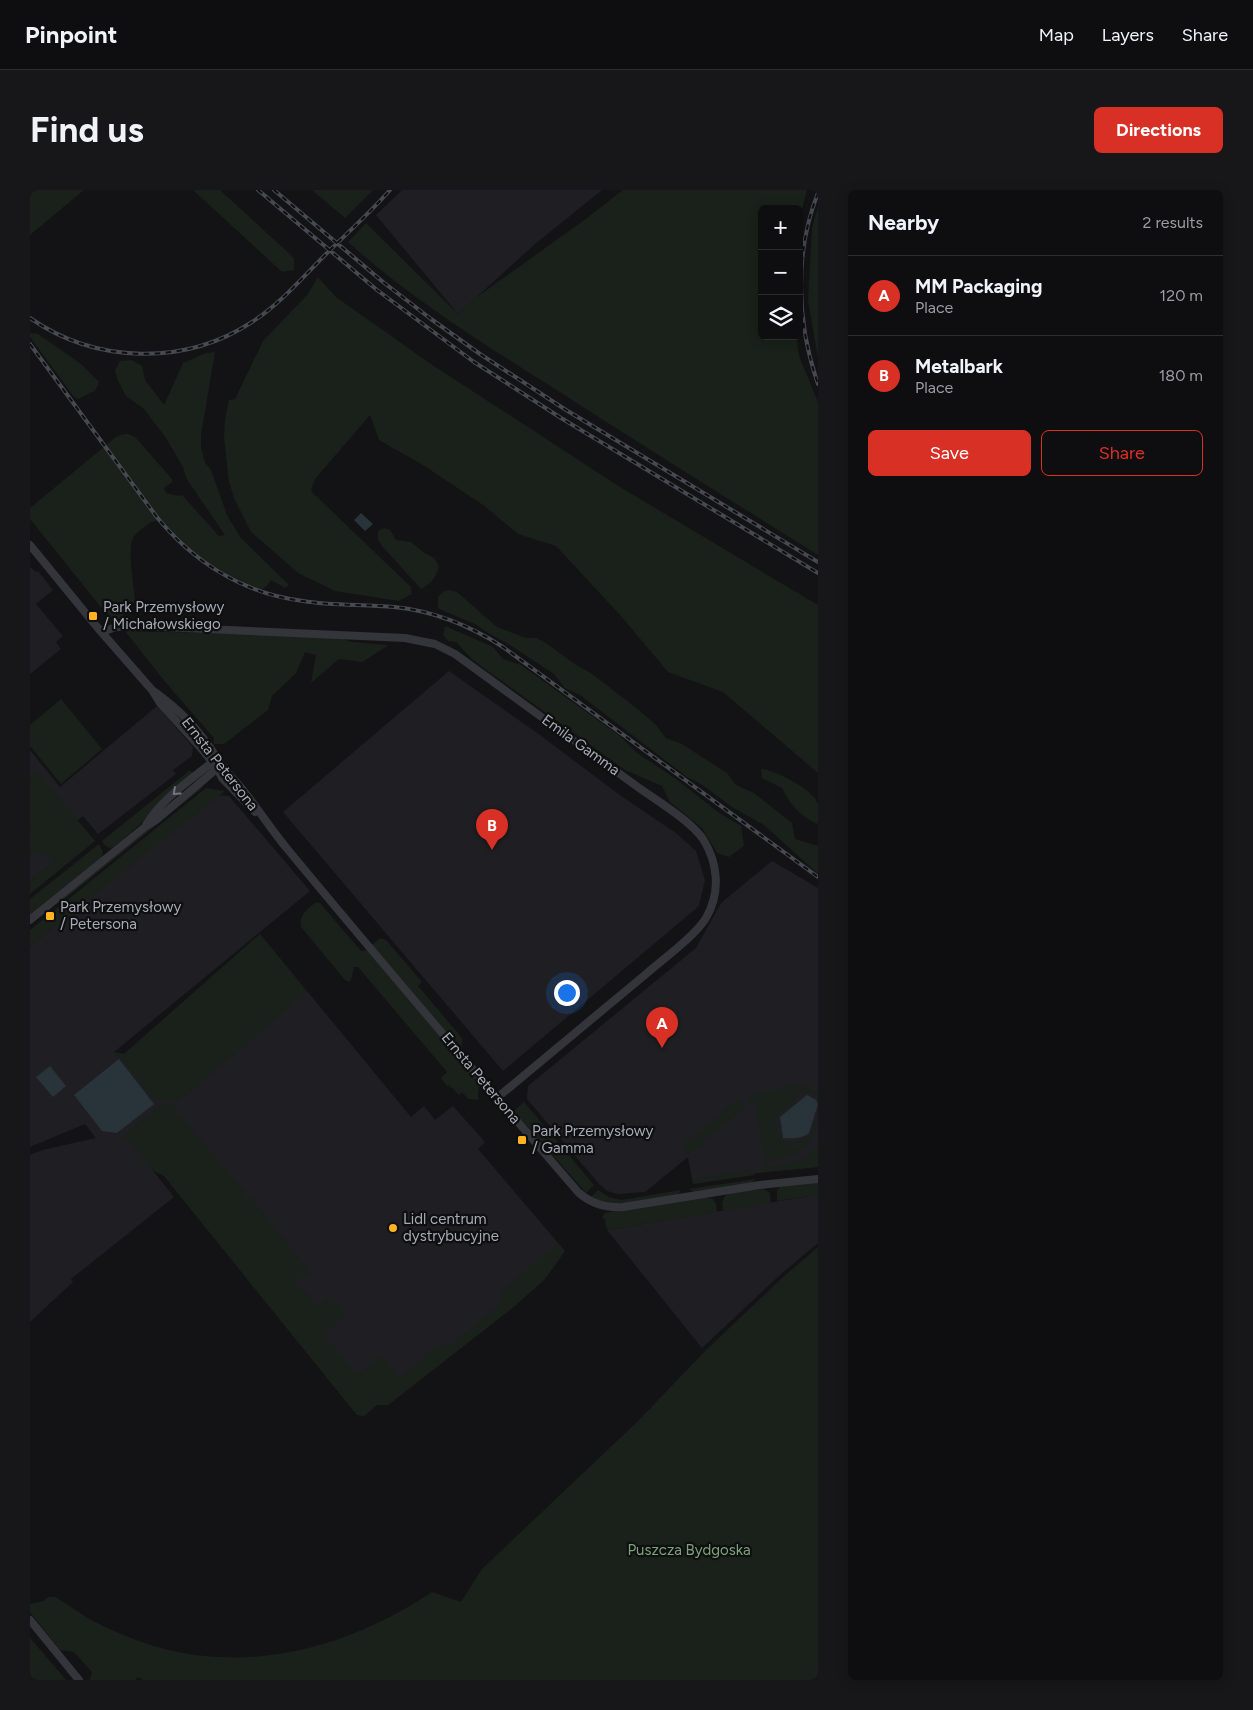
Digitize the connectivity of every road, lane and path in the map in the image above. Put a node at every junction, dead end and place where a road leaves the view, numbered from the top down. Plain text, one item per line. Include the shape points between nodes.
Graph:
1 (30, 545) edge
2 (102, 632) junction
3 (217, 763) junction
4 (30, 920) edge
5 (498, 1097) junction
6 (818, 1178) edge
7 (30, 1620) edge
8 (79, 1680) edge

1 - 2 street, Ernsta Petersona
2 - 3 street, Ernsta Petersona via 152,690 189,722 212,749
2 - 5 street, Emila Gamma via 116,627 185,628 405,638 435,644 466,661 702,837 713,860 716,884 712,906 702,925
3 - 4 street via 156,820
3 - 5 street, Ernsta Petersona
5 - 6 street, Ernsta Petersona via 578,1192 601,1206 624,1207
7 - 8 street

